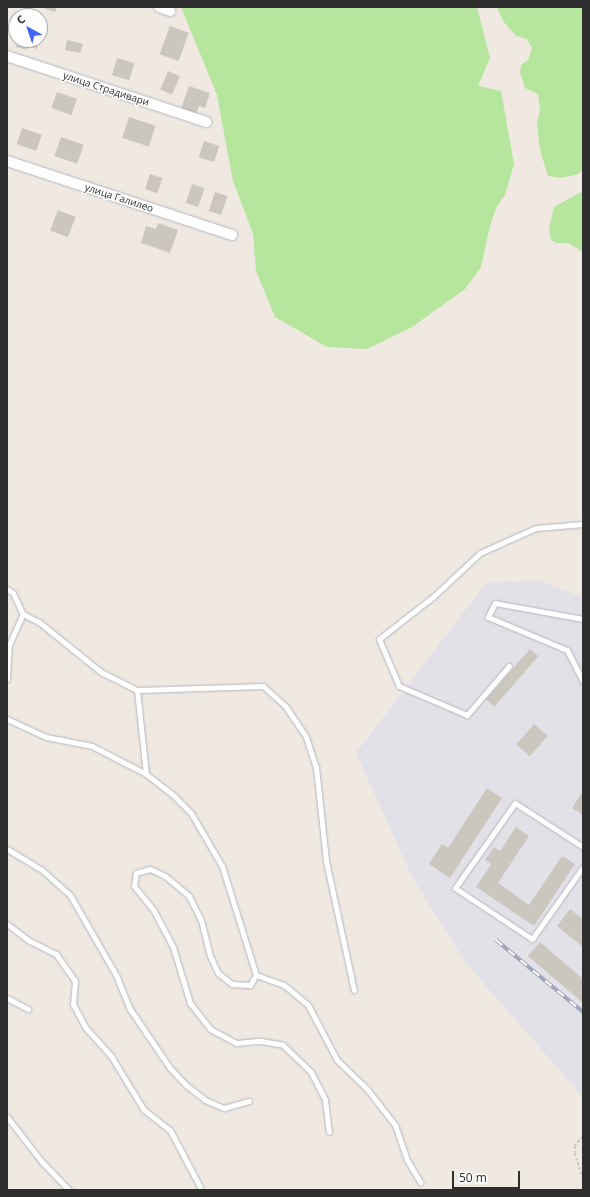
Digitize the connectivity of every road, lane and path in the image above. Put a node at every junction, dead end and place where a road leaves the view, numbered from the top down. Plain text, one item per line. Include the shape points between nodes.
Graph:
1 (159, 7) edge
2 (170, 11) dead end
3 (7, 56) edge
4 (206, 122) dead end
5 (7, 161) edge
6 (232, 235) dead end
7 (583, 524) edge
8 (7, 589) edge
9 (23, 614) junction
10 (583, 619) edge
11 (508, 666) dead end
12 (7, 679) edge
13 (583, 682) edge
14 (137, 690) junction
15 (7, 719) edge
16 (146, 774) junction
17 (582, 845) edge
18 (7, 849) edge
19 (583, 867) edge
20 (7, 924) edge
21 (256, 975) junction
22 (354, 990) dead end
23 (7, 998) edge
24 (28, 1009) dead end
25 (248, 1101) dead end
26 (7, 1117) edge
27 (329, 1132) dead end
28 (583, 1137) edge
29 (583, 1180) edge
30 (420, 1182) dead end
31 (200, 1187) dead end
32 (69, 1190) edge

1 - 2 street
3 - 4 street, улица Страдивари
5 - 6 street, улица Галилео
7 - 11 lane via 536,528 480,553 434,596 379,639 399,686 467,716
8 - 9 lane via 13,593
9 - 12 lane via 9,645
9 - 14 lane via 39,622 101,672
10 - 13 lane via 495,603 488,617 567,650
14 - 16 lane
14 - 22 lane via 263,686 286,707 306,737 316,767 326,861
15 - 16 lane via 46,736 92,746
16 - 21 lane via 191,813 222,866
17 - 19 lane via 514,803 455,888 532,939
18 - 25 lane via 42,870 70,895 116,975 130,1009 170,1068 186,1085 205,1100 224,1108
20 - 31 lane via 28,940 56,954 75,981 73,1004 85,1027 111,1056 144,1110 170,1130
21 - 27 lane via 250,984 232,984 218,973 210,956 201,920 189,896 165,876 150,869 136,873 134,886 154,911 173,946 190,1002 206,1024 210,1029 236,1043 261,1041 283,1045 311,1072 325,1100
21 - 30 lane via 284,986 308,1005 337,1060 367,1089 395,1125 407,1160
23 - 24 lane
26 - 32 lane via 42,1162
28 - 29 path via 575,1146 574,1153

